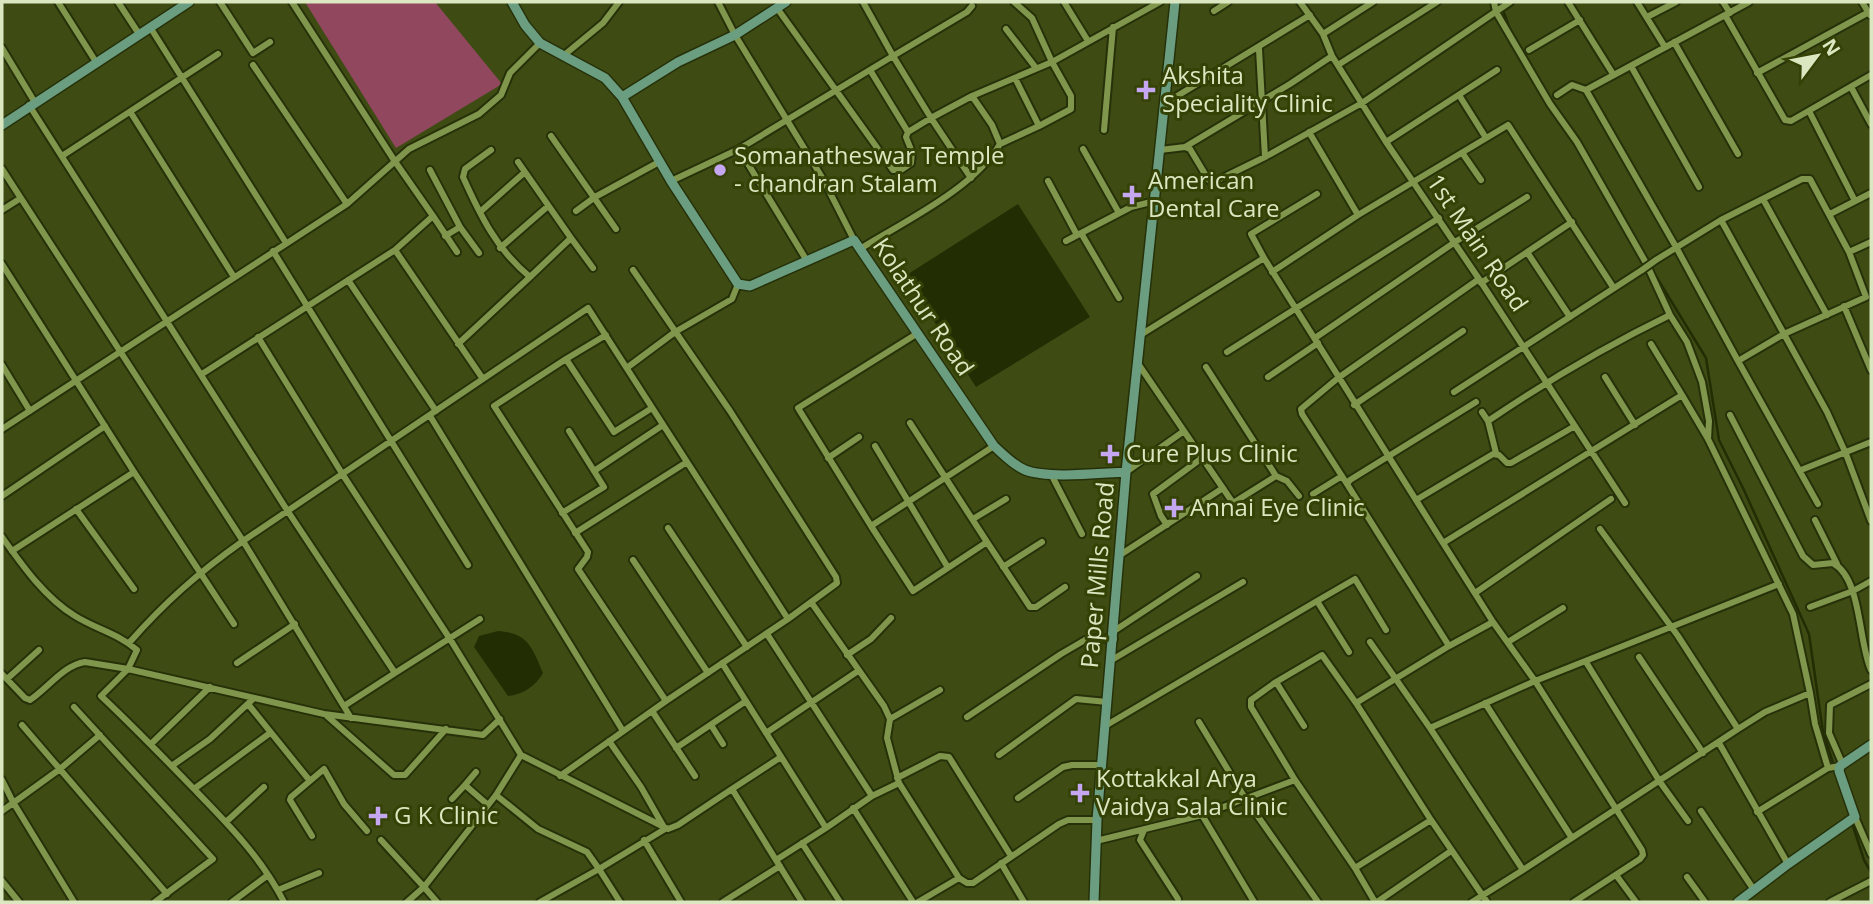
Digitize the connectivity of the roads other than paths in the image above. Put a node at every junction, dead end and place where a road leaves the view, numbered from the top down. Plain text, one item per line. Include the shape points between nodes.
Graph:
1 (58, 2) edge
2 (118, 2) edge
3 (186, 2) edge
4 (220, 2) edge
5 (292, 2) edge
6 (512, 2) edge
7 (619, 2) edge
8 (718, 2) edge
9 (786, 2) edge
10 (863, 2) edge
11 (1014, 2) edge
12 (1064, 2) edge
13 (1160, 2) edge
14 (1175, 2) edge
15 (1228, 2) edge
16 (1300, 2) edge
17 (1373, 2) edge
18 (1437, 2) edge
19 (1494, 2) edge
20 (1568, 2) edge
21 (1637, 2) edge
22 (1676, 2) edge
23 (1723, 2) edge
24 (1749, 2) edge
25 (972, 6) dead end
26 (1502, 7) edge
27 (777, 8) junction
28 (1868, 8) edge
29 (1214, 11) dead end
30 (1727, 14) junction
31 (1310, 15) junction
32 (1647, 17) junction
33 (1580, 20) junction
34 (150, 27) junction
35 (1113, 27) junction
36 (1006, 29) dead end
37 (139, 34) junction
38 (1323, 34) junction
39 (735, 35) junction
40 (1088, 41) junction
41 (1674, 42) junction
42 (270, 43) dead end
43 (540, 43) junction
44 (1665, 47) junction
45 (2, 48) edge
46 (1259, 49) junction
47 (1529, 50) dead end
48 (218, 54) dead end
49 (563, 56) junction
50 (893, 56) junction
51 (1332, 56) junction
52 (96, 62) junction
53 (1052, 62) junction
54 (253, 65) dead end
55 (1338, 65) junction
56 (1631, 66) junction
57 (1036, 68) junction
58 (870, 70) junction
59 (1497, 70) dead end
60 (1758, 73) junction
61 (1613, 74) junction
62 (1871, 75) edge
63 (182, 77) junction
64 (1015, 78) junction
65 (1851, 87) junction
66 (836, 90) junction
67 (1586, 90) junction
68 (1459, 95) junction
69 (1557, 95) dead end
70 (972, 96) junction
71 (622, 97) junction
72 (1263, 100) junction
73 (32, 103) junction
74 (1362, 103) junction
75 (1164, 104) junction
76 (1809, 111) junction
77 (131, 113) junction
78 (931, 118) junction
79 (788, 121) junction
80 (2, 124) edge
81 (1871, 124) edge
82 (1039, 126) junction
83 (1104, 131) dead end
84 (908, 132) junction
85 (1309, 132) junction
86 (551, 136) dead end
87 (1486, 138) junction
88 (1386, 142) junction
89 (1000, 144) junction
90 (1185, 147) junction
91 (739, 149) junction
92 (1083, 149) dead end
93 (491, 150) dead end
94 (1160, 150) junction
95 (1463, 154) junction
96 (1738, 154) dead end
97 (62, 156) junction
98 (1265, 157) junction
99 (394, 160) junction
100 (517, 162) dead end
101 (659, 162) junction
102 (2, 169) edge
103 (430, 170) dead end
104 (525, 172) junction
105 (971, 177) junction
106 (1481, 180) dead end
107 (671, 181) junction
108 (1048, 181) dead end
109 (1414, 182) junction
110 (1699, 187) dead end
111 (1871, 192) edge
112 (1317, 194) dead end
113 (595, 197) junction
114 (1527, 197) dead end
115 (21, 198) junction
116 (1763, 199) junction
117 (1155, 201) junction
118 (1855, 201) junction
119 (346, 204) junction
120 (547, 207) junction
121 (2, 210) edge
122 (576, 211) dead end
123 (480, 212) junction
124 (1119, 213) junction
125 (1830, 214) junction
126 (1358, 215) junction
127 (433, 216) junction
128 (1439, 218) junction
129 (1721, 220) junction
130 (1572, 222) junction
131 (460, 227) junction
132 (616, 229) dead end
133 (1079, 234) junction
134 (445, 236) junction
135 (571, 238) junction
136 (1066, 241) dead end
137 (1455, 242) junction
138 (1871, 242) edge
139 (286, 243) junction
140 (857, 245) junction
141 (1676, 247) junction
142 (500, 248) junction
143 (395, 250) junction
144 (274, 251) junction
145 (457, 252) dead end
146 (1527, 252) junction
147 (1849, 252) junction
148 (479, 253) dead end
149 (1264, 258) junction
150 (807, 261) junction
151 (2, 264) edge
152 (593, 268) dead end
153 (633, 270) dead end
154 (1272, 272) junction
155 (234, 277) junction
156 (530, 277) junction
157 (348, 280) junction
158 (1480, 281) junction
159 (738, 284) junction
160 (1614, 287) junction
161 (1868, 297) edge
162 (1119, 298) dead end
163 (1844, 306) junction
164 (307, 307) junction
165 (1297, 310) junction
166 (1670, 315) junction
167 (1826, 315) junction
168 (1570, 317) junction
169 (168, 320) junction
170 (1463, 331) dead end
171 (675, 332) junction
172 (918, 333) junction
173 (1142, 334) junction
174 (1784, 334) junction
175 (606, 335) junction
176 (258, 337) junction
177 (1317, 340) junction
178 (458, 344) junction
179 (1651, 344) dead end
180 (1523, 348) junction
181 (120, 351) junction
182 (1227, 352) dead end
183 (566, 359) junction
184 (1738, 361) junction
185 (2, 365) edge
186 (1139, 365) junction
187 (628, 367) junction
188 (1206, 367) dead end
189 (1871, 370) edge
190 (202, 374) junction
191 (1605, 376) dead end
192 (1268, 377) dead end
193 (1338, 378) junction
194 (482, 379) junction
195 (76, 380) junction
196 (1546, 382) junction
197 (1454, 392) dead end
198 (1682, 395) junction
199 (1476, 402) dead end
200 (1354, 405) junction
201 (652, 408) junction
202 (30, 411) junction
203 (1482, 412) dead end
204 (433, 413) junction
205 (1730, 415) dead end
206 (1488, 421) junction
207 (910, 423) dead end
208 (663, 425) junction
209 (1635, 425) junction
210 (105, 426) junction
211 (1575, 426) junction
212 (2, 429) edge
213 (569, 431) dead end
214 (1184, 431) junction
215 (859, 437) dead end
216 (1708, 439) junction
217 (392, 442) junction
218 (1871, 442) edge
219 (875, 446) dead end
220 (994, 446) junction
221 (1591, 452) junction
222 (1496, 453) junction
223 (1846, 454) junction
224 (1388, 456) junction
225 (828, 458) junction
226 (1202, 458) junction
227 (687, 461) junction
228 (1801, 470) junction
229 (594, 471) junction
230 (134, 472) junction
231 (1126, 472) junction
232 (1051, 474) junction
233 (343, 475) junction
234 (1276, 476) junction
235 (1342, 476) junction
236 (946, 477) junction
237 (1347, 484) junction
238 (1223, 488) junction
239 (1313, 495) dead end
240 (2, 496) edge
241 (1299, 496) dead end
242 (1006, 499) dead end
243 (1611, 499) dead end
244 (1416, 500) junction
245 (909, 502) junction
246 (1625, 503) dead end
247 (1818, 504) dead end
248 (76, 509) junction
249 (288, 510) junction
250 (562, 513) junction
251 (973, 519) junction
252 (1815, 520) dead end
253 (1871, 521) edge
254 (1167, 525) junction
255 (871, 526) junction
256 (668, 528) dead end
257 (1600, 529) dead end
258 (575, 533) junction
259 (1082, 534) dead end
260 (2, 537) edge
261 (243, 541) junction
262 (987, 542) junction
263 (1042, 542) dead end
264 (1443, 543) junction
265 (12, 551) junction
266 (1120, 555) junction
267 (633, 560) dead end
268 (1837, 564) junction
269 (468, 565) dead end
270 (947, 566) junction
271 (1003, 567) junction
272 (200, 572) junction
273 (1196, 576) dead end
274 (1871, 582) edge
275 (1243, 583) dead end
276 (1779, 584) junction
277 (1065, 587) dead end
278 (135, 589) dead end
279 (1853, 591) junction
280 (1475, 593) junction
281 (1317, 601) junction
282 (811, 602) junction
283 (1810, 607) dead end
284 (1563, 608) dead end
285 (891, 618) dead end
286 (480, 619) dead end
287 (788, 619) junction
288 (1493, 622) junction
289 (234, 624) dead end
290 (295, 624) junction
291 (1671, 626) junction
292 (1387, 630) dead end
293 (767, 634) junction
294 (1114, 635) junction
295 (450, 639) junction
296 (1370, 642) dead end
297 (1508, 642) junction
298 (129, 643) junction
299 (1449, 646) junction
300 (747, 647) junction
301 (39, 650) dead end
302 (1349, 652) dead end
303 (847, 655) junction
304 (1639, 657) dead end
305 (1110, 661) junction
306 (1586, 662) junction
307 (237, 663) dead end
308 (722, 663) junction
309 (128, 669) junction
310 (1871, 670) edge
311 (858, 671) junction
312 (395, 673) junction
313 (708, 673) junction
314 (4, 677) edge
315 (1396, 678) junction
316 (1535, 681) junction
317 (1276, 682) junction
318 (1871, 684) edge
319 (210, 687) junction
320 (940, 690) dead end
321 (1810, 693) junction
322 (251, 701) junction
323 (666, 701) junction
324 (746, 701) junction
325 (1107, 702) junction
326 (1485, 703) junction
327 (812, 704) junction
328 (1356, 704) junction
329 (344, 706) junction
330 (74, 707) dead end
331 (652, 711) junction
332 (324, 714) junction
333 (967, 717) dead end
334 (351, 718) junction
335 (500, 719) junction
336 (890, 719) junction
337 (1199, 722) dead end
338 (711, 724) junction
339 (22, 725) dead end
340 (1105, 726) junction
341 (1304, 726) dead end
342 (1430, 728) junction
343 (446, 729) junction
344 (1738, 729) junction
345 (623, 732) junction
346 (270, 733) junction
347 (766, 733) junction
348 (100, 735) junction
349 (609, 741) junction
350 (152, 743) junction
351 (1719, 743) junction
352 (723, 744) dead end
353 (1871, 745) edge
354 (676, 748) junction
355 (1703, 753) junction
356 (522, 755) junction
357 (999, 755) dead end
358 (781, 757) junction
359 (173, 765) junction
360 (1101, 765) junction
361 (1836, 766) junction
362 (60, 769) junction
363 (476, 772) dead end
364 (560, 776) junction
365 (695, 776) dead end
366 (2, 780) edge
367 (898, 780) junction
368 (1295, 780) junction
369 (310, 781) junction
370 (1660, 782) junction
371 (465, 785) junction
372 (264, 787) dead end
373 (194, 789) junction
374 (732, 789) junction
375 (496, 795) junction
376 (872, 796) junction
377 (1245, 798) junction
378 (452, 799) dead end
379 (1018, 799) dead end
380 (13, 802) junction
381 (488, 805) junction
382 (853, 808) junction
383 (1616, 810) junction
384 (2, 811) edge
385 (1701, 811) dead end
386 (1757, 811) junction
387 (1202, 815) junction
388 (1852, 819) junction
389 (1097, 820) junction
390 (1431, 820) junction
391 (227, 821) junction
392 (1688, 821) dead end
393 (826, 828) junction
394 (665, 829) junction
395 (1144, 830) junction
396 (367, 831) dead end
397 (312, 836) dead end
398 (1572, 838) junction
399 (381, 840) dead end
400 (644, 840) junction
401 (1096, 842) junction
402 (802, 843) junction
403 (1451, 851) junction
404 (1871, 854) edge
405 (1011, 856) junction
406 (778, 863) junction
407 (1001, 863) junction
408 (1788, 864) junction
409 (599, 869) junction
410 (1355, 869) junction
411 (1523, 870) junction
412 (319, 873) dead end
413 (268, 875) junction
414 (1616, 875) junction
415 (1687, 877) dead end
416 (959, 878) junction
417 (2, 881) edge
418 (1871, 881) edge
419 (424, 887) junction
420 (278, 890) junction
421 (1755, 890) junction
422 (167, 894) junction
423 (1483, 895) junction
424 (1178, 899) dead end
425 (19, 902) edge
426 (75, 902) edge
427 (155, 902) edge
428 (232, 902) edge
429 (284, 902) edge
430 (407, 902) edge
431 (438, 902) edge
432 (540, 902) edge
433 (620, 902) edge
434 (681, 902) edge
435 (723, 902) edge
436 (802, 902) edge
437 (840, 902) edge
438 (915, 902) edge
439 (1024, 902) edge
440 (1094, 902) edge
441 (1254, 902) edge
442 (1318, 902) edge
443 (1376, 902) edge
444 (1472, 902) edge
445 (1487, 902) edge
446 (1574, 902) edge
447 (1636, 902) edge
448 (1705, 902) edge
449 (1738, 902) edge
450 (1830, 902) edge

1 - 52 street
2 - 37 street
3 - 34 main road
4 - 42 street via 253,53
5 - 99 street
6 - 43 main road
7 - 49 street via 603,23
8 - 39 street
9 - 27 main road
10 - 50 street
11 - 53 street via 1032,18
12 - 40 street
13 - 35 street
14 - 75 main road, Paper Mills Road
15 - 29 street
16 - 31 street, 1st Main Road
17 - 38 street
18 - 55 street
19 - 26 street
20 - 33 street
21 - 32 street
22 - 32 street
23 - 30 street
24 - 30 street
25 - 50 street
26 - 74 street
26 - 166 street via 1511,37 1577,142
27 - 39 main road
27 - 66 street
28 - 60 street
30 - 41 street
30 - 60 street
31 - 38 street, 1st Main Road
31 - 46 street
32 - 44 street
33 - 47 street
33 - 61 street
34 - 37 main road
34 - 63 street
35 - 40 street
35 - 83 street
36 - 57 street
37 - 52 main road
38 - 51 street, 1st Main Road
39 - 71 main road via 678,62
39 - 79 street
40 - 53 street
41 - 44 street
41 - 96 street
43 - 49 main road
43 - 99 street via 510,73 500,95 479,114
44 - 56 street
45 - 73 street
46 - 72 street
46 - 75 street
48 - 63 street
49 - 71 main road via 605,78
50 - 58 street
50 - 78 street
51 - 55 street, 1st Main Road
51 - 72 street
52 - 73 main road
53 - 57 street
53 - 82 street via 1071,96 1071,109
54 - 119 street
55 - 74 street, 1st Main Road
56 - 61 street
56 - 110 street
57 - 64 street
58 - 66 street
58 - 84 street
59 - 68 street
60 - 76 street via 1785,120
61 - 67 street
62 - 65 street
63 - 77 street
63 - 139 street
64 - 70 street
64 - 82 street
65 - 76 street
65 - 81 street
66 - 79 street
66 - 84 street via 893,170 913,158
67 - 69 street via 1572,85
67 - 141 street
68 - 87 street
68 - 88 street
70 - 78 street
70 - 89 street
71 - 101 main road
72 - 90 street
72 - 98 street
73 - 80 main road
73 - 97 street
74 - 85 street
74 - 88 street, 1st Main Road
75 - 94 main road, Paper Mills Road
76 - 118 street
77 - 97 street
77 - 155 street
78 - 84 street
78 - 105 street
79 - 91 street
79 - 140 street
82 - 89 street
85 - 98 street
85 - 126 street
86 - 113 street
87 - 95 street
87 - 130 street via 1505,125 1511,128
88 - 109 street, 1st Main Road
89 - 105 street
90 - 94 street
90 - 98 street via 1212,183
91 - 107 street
91 - 150 street
92 - 124 street
93 - 123 street via 463,174
94 - 117 main road, Paper Mills Road
95 - 106 street
95 - 109 street
97 - 169 street
99 - 119 street
99 - 127 street
100 - 104 street
101 - 107 main road
101 - 113 street
102 - 115 street
103 - 131 street
104 - 120 street
104 - 123 street
105 - 140 street via 942,199
107 - 159 main road
108 - 133 street
109 - 126 street
109 - 128 street, 1st Main Road
111 - 118 street
112 - 149 street via 1251,234
113 - 122 street
113 - 132 street
114 - 137 street
115 - 121 street
115 - 181 street
116 - 125 street via 1807,178
116 - 129 street
116 - 167 street
117 - 124 street
117 - 173 main road, Paper Mills Road
118 - 125 street
119 - 139 street
120 - 135 street
120 - 142 street
123 - 142 street
124 - 133 street
125 - 147 street
126 - 154 street
127 - 134 street
127 - 143 street
128 - 137 street, 1st Main Road
128 - 165 street
129 - 141 street
129 - 174 street
130 - 146 street
130 - 160 street
131 - 134 street
131 - 148 street
133 - 136 street
133 - 162 street
134 - 145 street
135 - 152 street
135 - 156 street
137 - 158 street, 1st Main Road
137 - 177 street
138 - 147 street
139 - 144 street
140 - 150 main road, Kolathur Road
140 - 172 main road, Kolathur Road
141 - 160 street, bridge
141 - 184 street
142 - 156 street
143 - 157 street
143 - 178 street
144 - 155 street
144 - 164 street
146 - 158 street
146 - 168 street
147 - 161 street
149 - 154 street
149 - 173 street
150 - 159 main road, Kolathur Road via 750,286
151 - 195 street
153 - 171 street
154 - 165 street
155 - 169 street
156 - 178 street
157 - 164 street
157 - 204 street
158 - 180 street, 1st Main Road
158 - 193 street
159 - 171 street via 732,299
160 - 168 street
161 - 163 street
163 - 167 street
163 - 189 street
164 - 176 street
164 - 217 street
165 - 177 street
165 - 182 street
166 - 196 street
166 - 216 street via 1687,342 1702,382
167 - 174 street
168 - 180 street
169 - 181 street
169 - 190 street
170 - 200 street
171 - 187 street
171 - 282 street via 836,577 837,583
172 - 220 main road, Kolathur Road
172 - 225 street via 798,408
173 - 186 main road, Paper Mills Road
174 - 184 street
174 - 223 street
175 - 183 street
175 - 187 street
175 - 194 street via 588,308
176 - 190 street
176 - 233 street
177 - 192 street
177 - 193 street
178 - 194 street
179 - 198 street
180 - 196 street, 1st Main Road
180 - 197 street
181 - 195 street
181 - 261 street
183 - 201 street via 614,432
183 - 250 street via 494,406
184 - 228 street
185 - 202 street
186 - 214 street
186 - 231 main road, Paper Mills Road
187 - 201 street
188 - 234 street
190 - 249 street
191 - 209 street
193 - 200 street
193 - 235 street via 1301,409
194 - 204 street
195 - 202 street
195 - 210 street
196 - 206 street
196 - 211 street, 1st Main Road
198 - 209 street
198 - 216 street
199 - 224 street
200 - 224 street
201 - 208 street
202 - 212 street
203 - 206 street
204 - 217 street
204 - 345 street
205 - 268 street via 1803,556 1813,565
206 - 222 street
207 - 236 street
208 - 227 street
208 - 229 street
209 - 221 street
210 - 230 street
210 - 240 street
211 - 221 street, 1st Main Road
211 - 222 street via 1511,463
213 - 229 street
214 - 226 street
214 - 231 street
215 - 225 street
216 - 276 street
217 - 233 street
217 - 269 street
218 - 223 street
219 - 245 street
220 - 232 main road, Kolathur Road via 1027,471
220 - 236 street
221 - 246 street, 1st Main Road
221 - 264 street
222 - 244 street
223 - 228 street
223 - 253 street
224 - 237 street
224 - 244 street
225 - 255 street
226 - 238 street
226 - 254 street via 1153,494
227 - 258 street
227 - 287 street
228 - 247 street
229 - 250 street via 604,487
230 - 248 street
230 - 272 street
231 - 232 main road, Kolathur Road
231 - 266 main road, Paper Mills Road
232 - 259 street
233 - 249 street
233 - 295 street
234 - 238 street via 1233,503
234 - 241 street
235 - 237 street
235 - 239 street
236 - 245 street
236 - 251 street
237 - 299 street
238 - 254 street
242 - 251 street
243 - 280 street
244 - 264 street
245 - 255 street
245 - 270 street
248 - 265 street
248 - 278 street
249 - 261 street
249 - 312 street
250 - 258 street
251 - 262 street
252 - 268 street
254 - 266 street
255 - 270 street via 913,592
256 - 300 street
257 - 291 street
258 - 323 street via 588,552 578,569
260 - 265 street
261 - 272 street
261 - 290 street
262 - 270 street
262 - 271 street
263 - 271 street
264 - 280 street
265 - 298 street via 29,576 74,616
266 - 294 main road, Paper Mills Road
267 - 313 street
268 - 279 street
271 - 277 street via 1030,607
272 - 289 street
272 - 298 street
273 - 294 street
274 - 279 street
275 - 305 street
276 - 291 street
276 - 321 street via 1793,614
279 - 283 street
279 - 310 street
280 - 288 street
281 - 292 street via 1355,579
281 - 302 street
281 - 340 street
282 - 287 street
282 - 303 street
284 - 297 street
285 - 303 street
286 - 295 street
287 - 293 street
288 - 297 street
288 - 299 street
290 - 307 street
290 - 329 street
291 - 306 street
291 - 344 street
293 - 300 street
293 - 327 street
294 - 305 main road, Paper Mills Road
294 - 333 street via 1085,640
295 - 312 street
295 - 335 street
296 - 315 street
297 - 316 street
298 - 309 street via 137,650
299 - 315 street
300 - 308 street
301 - 314 street
303 - 311 street
304 - 355 street
305 - 325 main road, Paper Mills Road
306 - 316 street
306 - 370 street
308 - 313 street
308 - 324 street
309 - 314 street via 77,663 30,700
309 - 319 street
309 - 350 street via 101,696
311 - 327 street
311 - 336 street
312 - 329 street
313 - 323 street
315 - 328 street
315 - 342 street
316 - 326 street
316 - 383 street
317 - 328 street via 1322,655
317 - 341 street
317 - 368 street via 1255,695 1251,707
318 - 361 street via 1829,705
319 - 322 street
319 - 350 street
320 - 336 street
321 - 344 street
321 - 361 street via 1815,724
322 - 332 street
322 - 346 street
322 - 359 street
323 - 331 street
324 - 338 street
324 - 347 street
325 - 340 main road, Paper Mills Road
325 - 357 street via 1076,699
326 - 342 street
326 - 398 street
327 - 347 street
327 - 376 street
328 - 390 street
329 - 334 street
330 - 348 street
331 - 345 street
331 - 354 street
332 - 334 street
332 - 343 street via 399,776 405,775
334 - 343 street
335 - 343 street via 483,734
335 - 356 street
336 - 367 street via 887,738
337 - 377 street
338 - 352 street
338 - 354 street
339 - 362 street
340 - 360 main road, Paper Mills Road
342 - 411 street
344 - 351 street
345 - 349 street
346 - 369 street
346 - 373 street
347 - 358 street
348 - 362 street
348 - 422 street via 213,859
349 - 364 street
349 - 394 street
350 - 359 street
351 - 355 street
351 - 386 street
353 - 361 main road
354 - 365 street
355 - 370 street
356 - 364 street
356 - 375 street
358 - 374 street
358 - 393 street
359 - 373 street
360 - 379 street via 1063,767
360 - 389 main road, Paper Mills Road
361 - 386 street
361 - 388 main road
362 - 380 street
362 - 422 street
363 - 371 street
364 - 394 street
366 - 380 street
367 - 376 street
367 - 405 street via 940,756 949,757
367 - 416 street
368 - 377 street
368 - 410 street
369 - 396 street via 324,769 344,804
369 - 397 street via 290,800
370 - 383 street
370 - 392 street
371 - 378 street
371 - 381 street
372 - 391 street
373 - 391 street
374 - 394 street
374 - 406 street
375 - 381 street
375 - 409 street via 538,830 587,852
376 - 382 street
377 - 387 street
377 - 442 street
380 - 384 street
380 - 426 street
381 - 419 street
382 - 393 street
382 - 438 street
383 - 398 street
383 - 414 street via 1643,855
385 - 421 street
386 - 408 street
387 - 395 street
387 - 441 street
388 - 404 street
388 - 408 main road
389 - 401 main road, Paper Mills Road
389 - 405 street via 1068,820
390 - 403 street
390 - 410 street
391 - 413 street
393 - 402 street
394 - 400 street
395 - 401 street
395 - 424 street via 1140,840
398 - 411 street
399 - 419 street
400 - 409 street
400 - 434 street
401 - 440 main road, Paper Mills Road
402 - 406 street
402 - 437 street
403 - 423 street
403 - 443 street
405 - 407 street
406 - 435 street
406 - 436 street
407 - 416 street via 973,883
407 - 439 street
408 - 421 main road
409 - 432 street
409 - 433 street
410 - 443 street
411 - 423 street
412 - 420 street
413 - 420 street
413 - 428 street
414 - 446 street
414 - 447 street
415 - 448 street
416 - 438 street
417 - 425 street
418 - 450 street
419 - 430 street
419 - 431 street
420 - 429 street
421 - 449 main road
422 - 427 street
423 - 444 street
423 - 445 street

